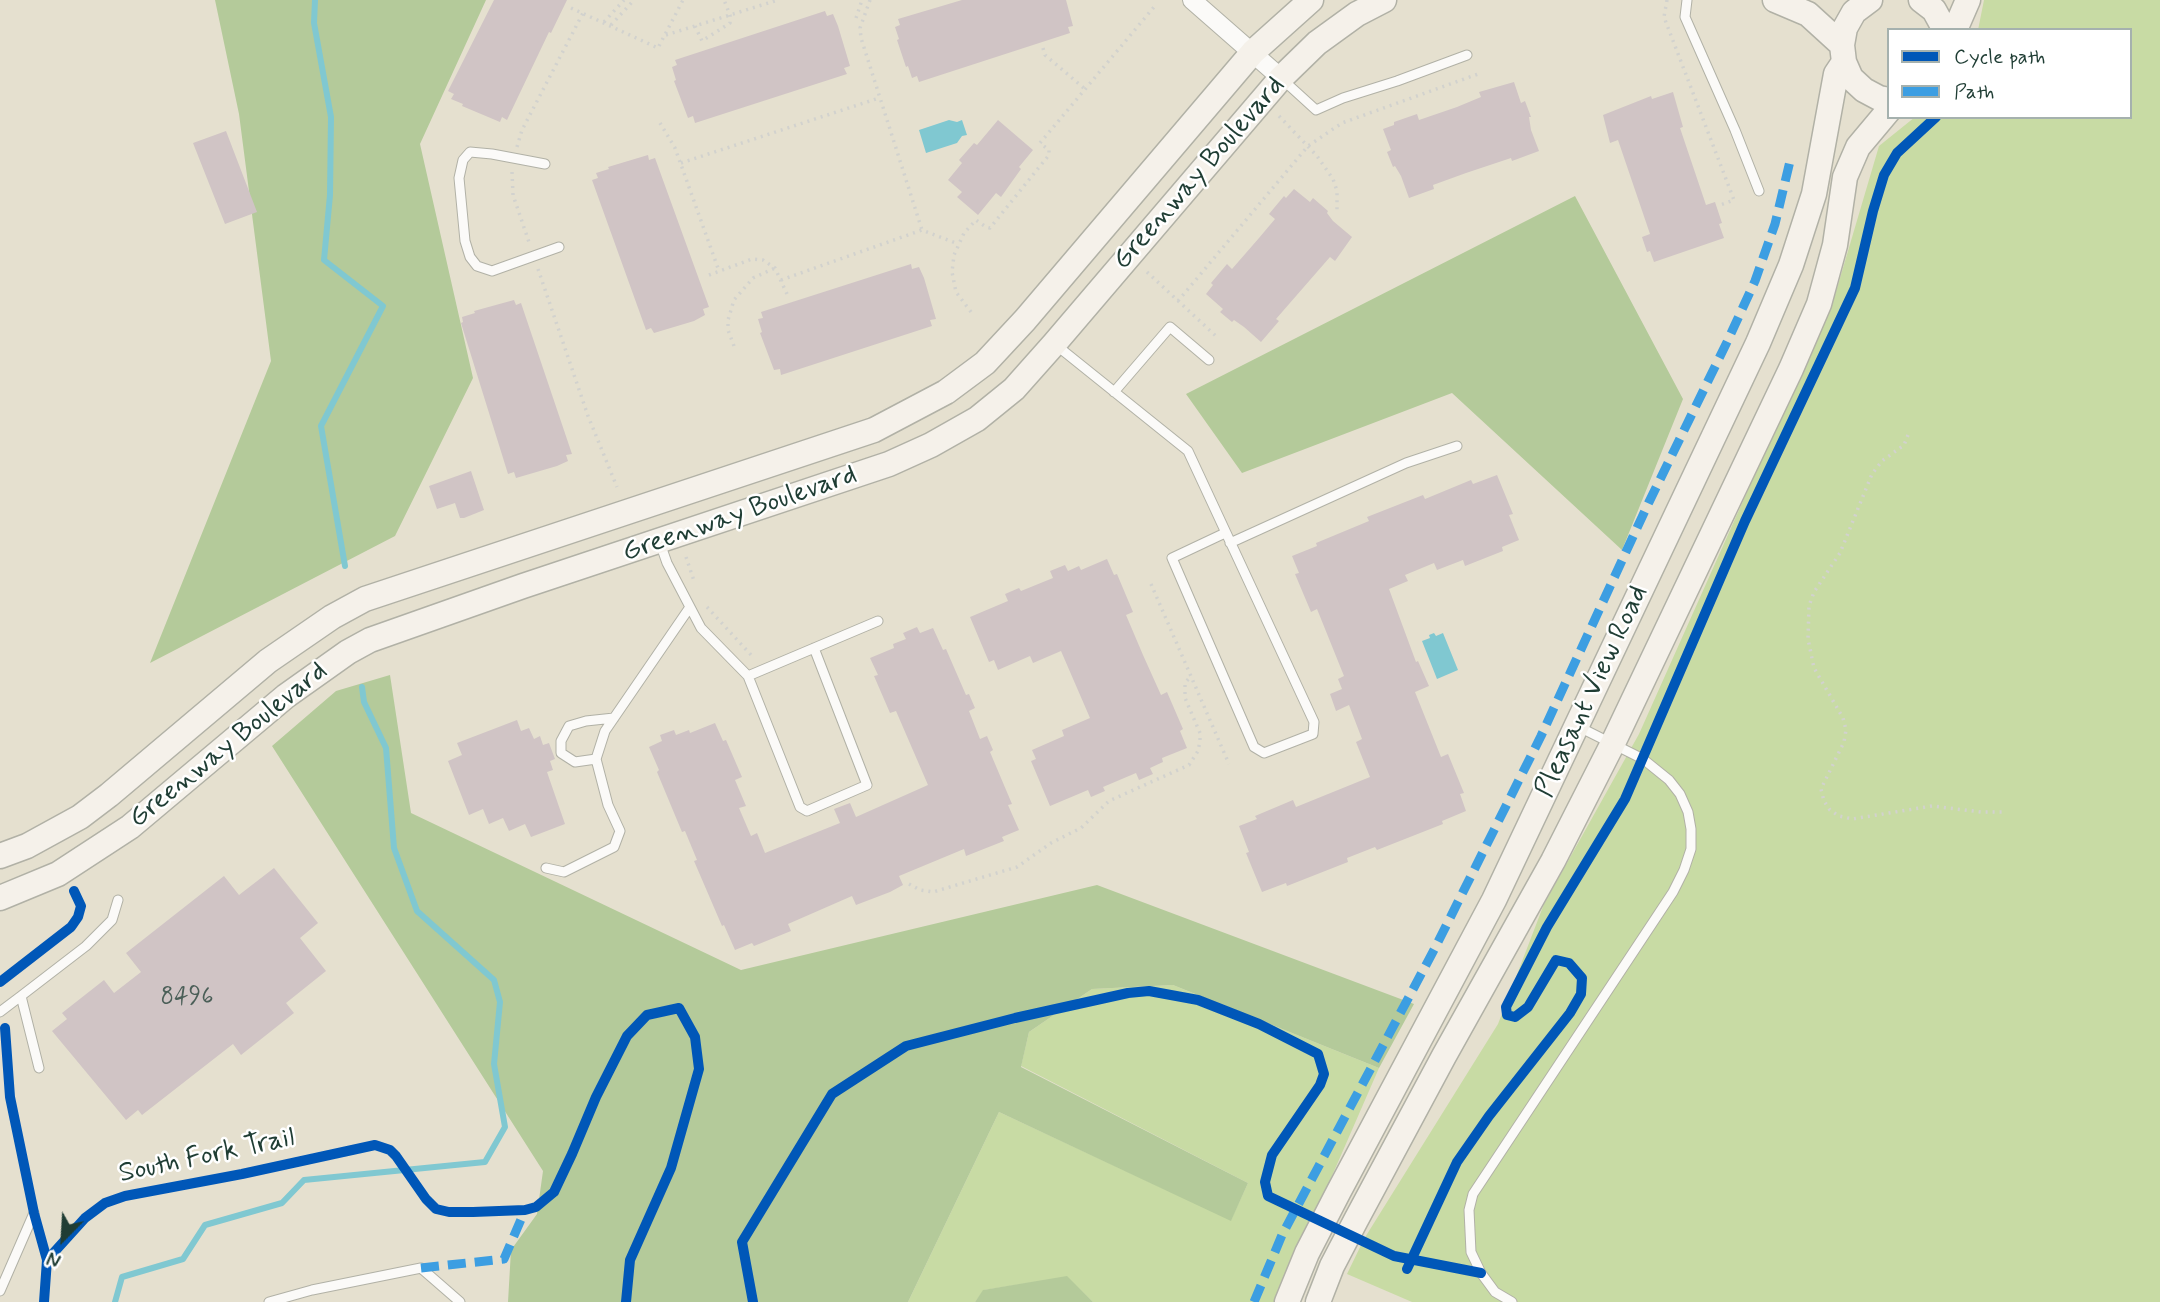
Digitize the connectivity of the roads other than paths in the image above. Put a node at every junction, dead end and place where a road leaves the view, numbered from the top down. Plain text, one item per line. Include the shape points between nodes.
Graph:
1 (1192, 0) edge
2 (1311, 0) edge
3 (1384, 0) edge
4 (1687, 0) edge
5 (1775, 0) edge
6 (1868, 0) edge
7 (1921, 0) edge
8 (1968, 0) edge
9 (1944, 28) edge
10 (1956, 28) edge
11 (1253, 52) junction
12 (1843, 53) junction
13 (1467, 55) dead end
14 (1281, 78) junction
15 (1887, 100) edge
16 (1887, 112) edge
17 (545, 164) dead end
18 (1759, 191) dead end
19 (559, 247) dead end
20 (1054, 344) junction
21 (1209, 360) dead end
22 (1114, 393) junction
23 (1457, 446) dead end
24 (1225, 533) junction
25 (660, 542) junction
26 (1230, 543) junction
27 (690, 607) junction
28 (878, 621) dead end
29 (814, 648) junction
30 (748, 676) junction
31 (614, 718) junction
32 (1577, 726) junction
33 (1613, 743) junction
34 (596, 759) junction
35 (0, 856) edge
36 (546, 868) dead end
37 (0, 898) edge
38 (118, 900) dead end
39 (21, 996) junction
40 (0, 1012) edge
41 (39, 1068) dead end
42 (34, 1213) dead end
43 (0, 1292) edge
44 (269, 1302) edge
45 (460, 1302) edge
46 (1287, 1302) edge
47 (1318, 1302) edge
48 (1512, 1302) edge

1 - 11 street
2 - 11 street, Greenway Boulevard
3 - 14 street, Greenway Boulevard via 1317,43
4 - 18 lane via 1685,17
5 - 12 street via 1808,14
6 - 12 street, Pleasant View Road via 1845,28
7 - 9 street via 1934,10
8 - 10 street
11 - 14 street
11 - 35 street, Greenway Boulevard via 1025,320 985,363 946,392 874,430 365,599 268,661 80,817
12 - 15 street via 1851,78 1864,90
12 - 32 street, Pleasant View Road via 1814,194 1791,265
13 - 14 lane via 1316,110
14 - 20 street, Greenway Boulevard
16 - 33 street, Pleasant View Road via 1858,147 1845,177 1835,245 1819,304 1791,369
17 - 19 lane via 470,152 459,178 465,241 477,266 492,271
20 - 22 lane
20 - 25 street, Greenway Boulevard via 1013,389 976,419 931,445 889,464
21 - 22 lane via 1170,327
22 - 24 lane via 1188,452
23 - 26 lane via 1406,463
24 - 26 lane
24 - 26 lane via 1172,558 1254,747 1264,753 1313,734 1314,722
25 - 27 lane
25 - 37 street, Greenway Boulevard via 395,630 348,652 286,696 130,827 58,874
27 - 30 lane via 701,628
27 - 31 lane
28 - 29 lane
29 - 30 lane
29 - 30 lane via 867,785 807,811 800,807
31 - 34 lane
31 - 34 lane via 569,726 561,741 561,753 576,762
32 - 33 lane
32 - 46 street, Pleasant View Road via 1494,900 1307,1253
33 - 47 street, Pleasant View Road via 1356,1220
33 - 48 lane via 1656,767 1675,787 1688,812 1691,849 1673,892 1473,1194 1471,1252 1495,1292
34 - 36 lane via 620,831 614,847 564,872
38 - 39 lane via 112,920 86,946
39 - 40 lane
39 - 41 lane
42 - 43 lane
44 - 45 lane via 421,1268

